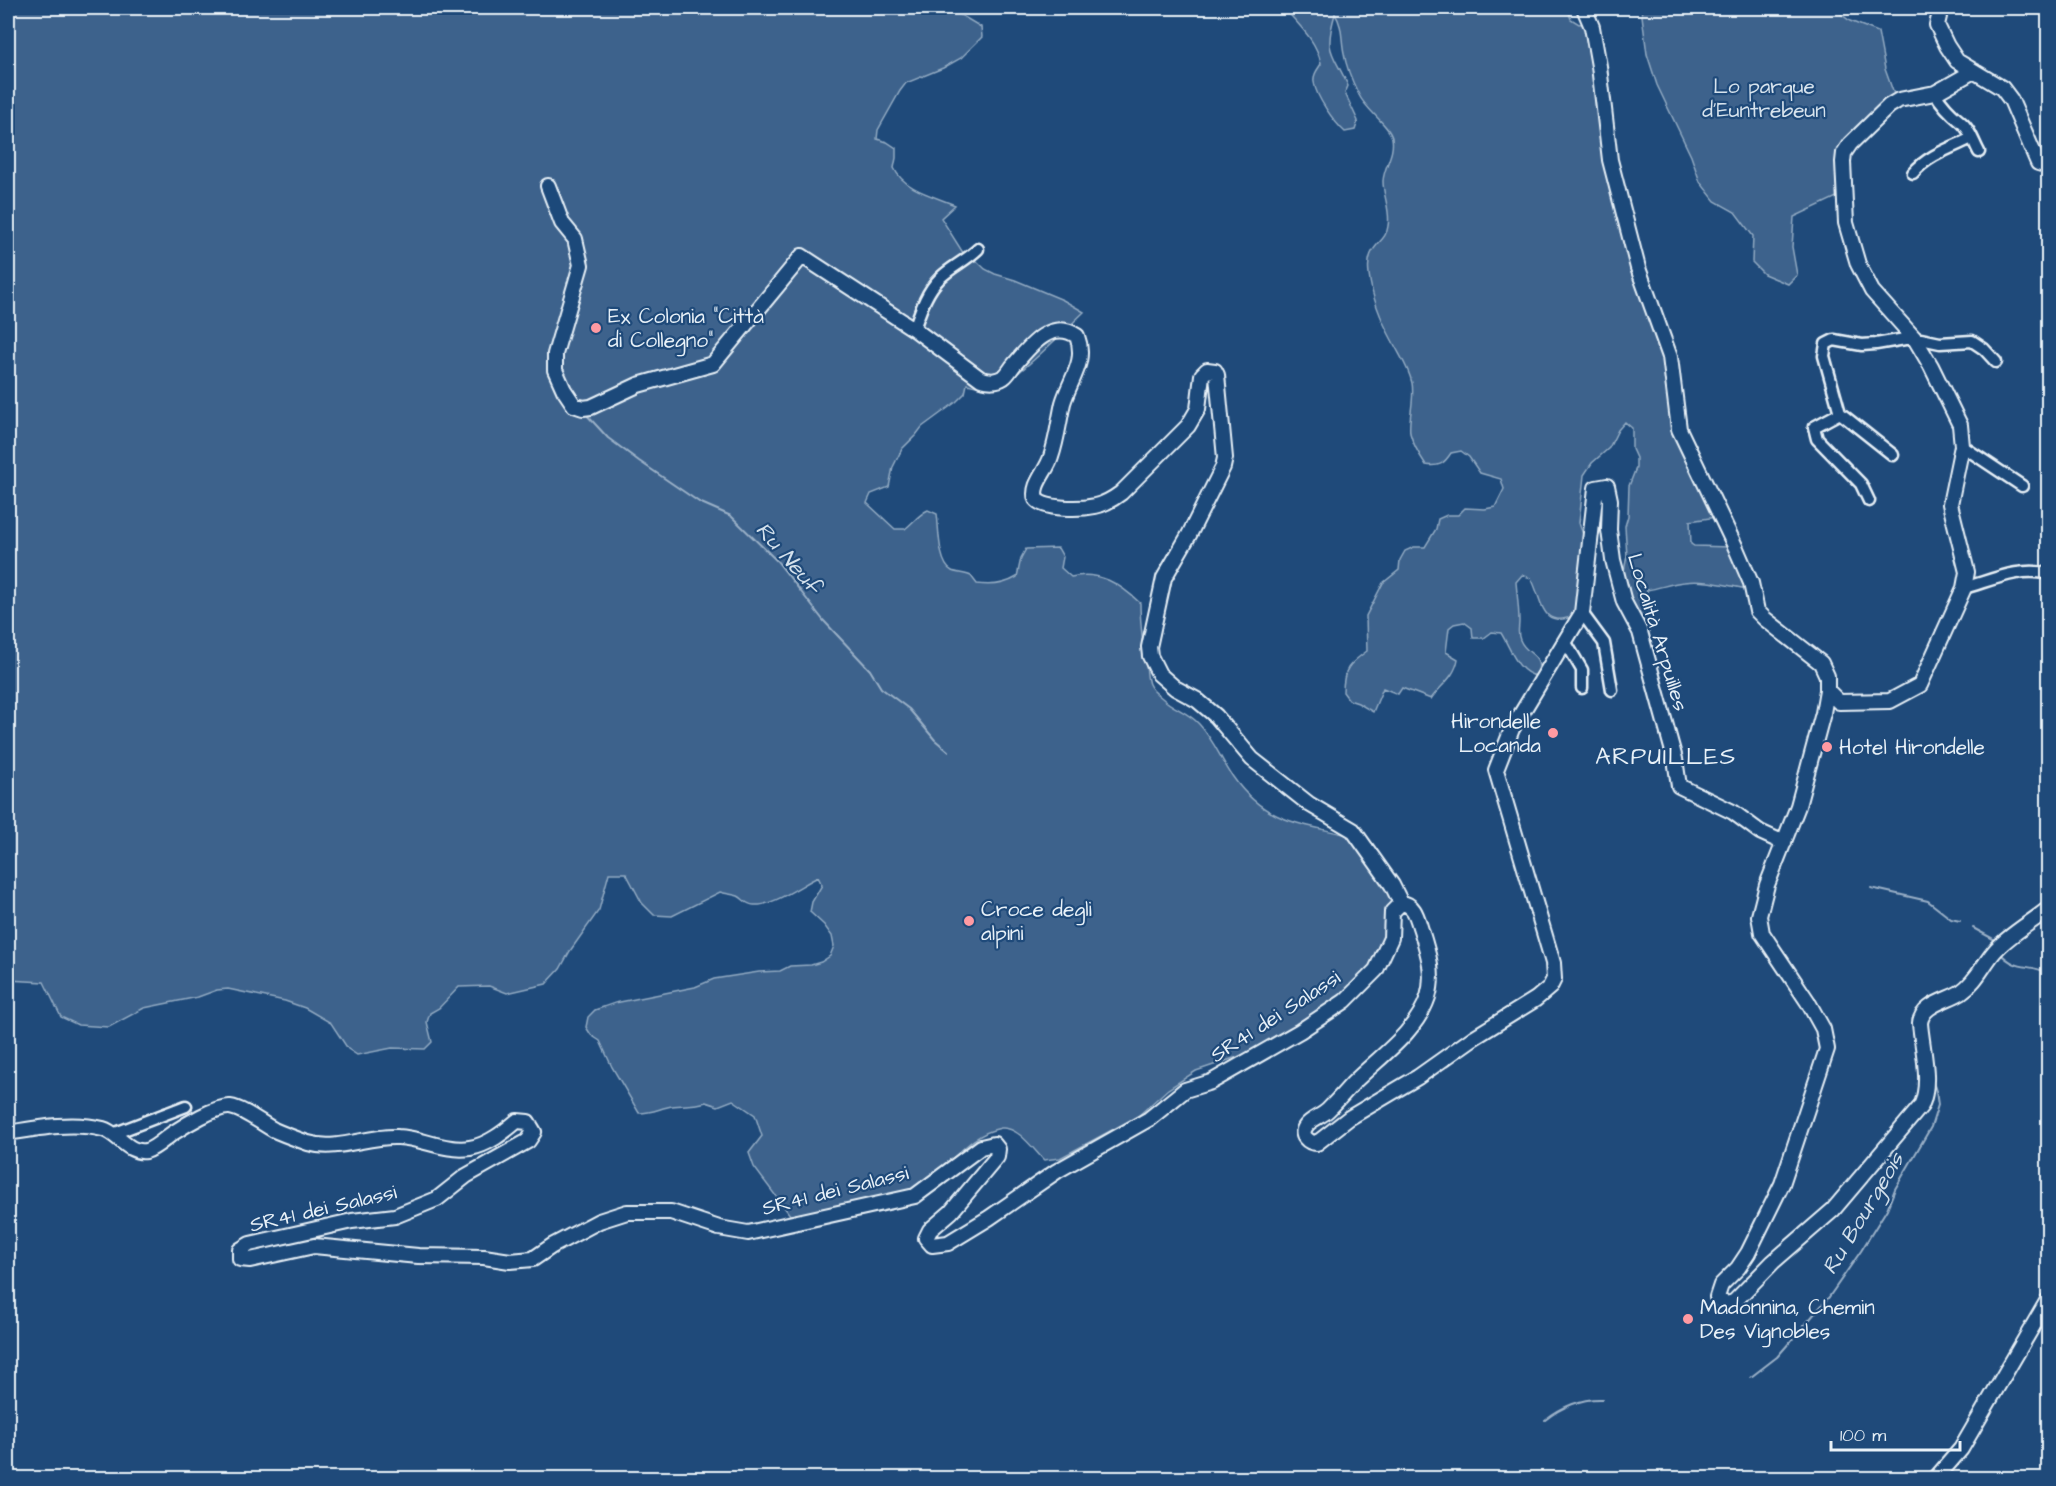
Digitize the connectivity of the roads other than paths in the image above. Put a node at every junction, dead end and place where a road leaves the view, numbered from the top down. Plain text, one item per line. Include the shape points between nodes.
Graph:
1 (1584, 8) edge
2 (1941, 8) edge
3 (1974, 71) junction
4 (1935, 93) junction
5 (1972, 138) junction
6 (1979, 152) dead end
7 (2049, 166) edge
8 (1913, 173) dead end
9 (548, 186) dead end
10 (978, 249) dead end
11 (914, 329) junction
12 (1915, 339) junction
13 (1996, 362) dead end
14 (1840, 413) junction
15 (1962, 446) junction
16 (1893, 455) dead end
17 (2022, 486) dead end
18 (1869, 501) dead end
19 (2049, 574) edge
20 (1964, 588) junction
21 (1582, 613) junction
22 (1565, 641) junction
23 (1582, 688) dead end
24 (1612, 690) dead end
25 (1827, 690) junction
26 (1784, 843) junction
27 (1401, 903) junction
28 (2049, 909) edge
29 (186, 1106) dead end
30 (8, 1133) edge
31 (113, 1134) junction
32 (2049, 1300) edge
33 (1936, 1479) edge

1 - 25 street via 1599,66 1610,160 1638,268 1670,357 1679,429 1739,555 1757,610 1821,663 1827,676
2 - 3 street via 1937,25 1940,34 1957,61
3 - 4 street
3 - 7 street via 2002,88 2038,164
4 - 5 street
4 - 12 street via 1899,100 1889,106 1850,144 1843,162 1846,223 1858,264 1872,291
5 - 6 street
5 - 8 street via 1936,154
9 - 11 street via 562,223 575,239 581,265 555,354 555,370 574,405 591,407 638,385 713,364 802,256
10 - 11 street via 940,278 924,302
11 - 27 street via 981,379 992,381 1004,377 1039,339 1055,330 1068,330 1077,336 1079,366 1064,400 1051,457 1034,492 1038,502 1045,506 1097,506 1121,493 1188,426 1198,409 1202,375 1210,370 1216,373 1225,458 1164,578 1150,656 1159,674 1216,716 1252,759 1309,804 1353,830
12 - 13 street via 1940,343 1972,341
12 - 14 street via 1862,345 1834,340 1826,344 1824,356
12 - 15 street via 1955,412
14 - 16 street
14 - 18 street via 1814,427 1817,439 1861,484
15 - 17 street
15 - 20 street via 1950,504 1967,572
19 - 20 street via 2025,571
20 - 25 street via 1920,686 1890,701 1839,702
21 - 22 street, Località Arpuilles
21 - 24 street via 1604,643
21 - 26 street, Località Arpuilles via 1596,488 1607,486 1613,560 1624,602 1640,632 1679,786
22 - 23 street via 1582,670
22 - 27 street, Località Arpuilles via 1515,724 1496,771 1553,963 1550,987 1419,1077 1349,1118 1320,1142 1310,1143 1303,1135 1306,1125 1327,1112 1416,1022 1428,998 1431,972 1426,947 1417,916 1411,906
25 - 26 street via 1798,806
26 - 28 street via 1759,916 1762,933 1770,952 1808,1002 1823,1029 1827,1049 1782,1184 1748,1253 1718,1289 1717,1297 1729,1304 1833,1210 1921,1106 1926,1084 1921,1016 1926,1009 1963,991 1996,950
27 - 31 street, SR41 dei Salassi via 1392,912 1391,938 1376,970 1345,1001 1211,1082 1185,1090 1149,1119 1057,1171 948,1243 932,1245 926,1238 997,1157 994,1144 981,1147 915,1196 748,1233 671,1212 627,1212 599,1221 533,1259 418,1256 314,1245 250,1260 240,1259 240,1250 250,1244 352,1221 395,1216 437,1199 466,1176 528,1142 534,1132 528,1122 517,1121 498,1137 470,1148 398,1137 344,1146 311,1144 275,1131 233,1107 224,1107 215,1108 152,1149 136,1150
29 - 31 street
30 - 31 street, SR41 dei Salassi via 70,1126
32 - 33 street via 1961,1449

